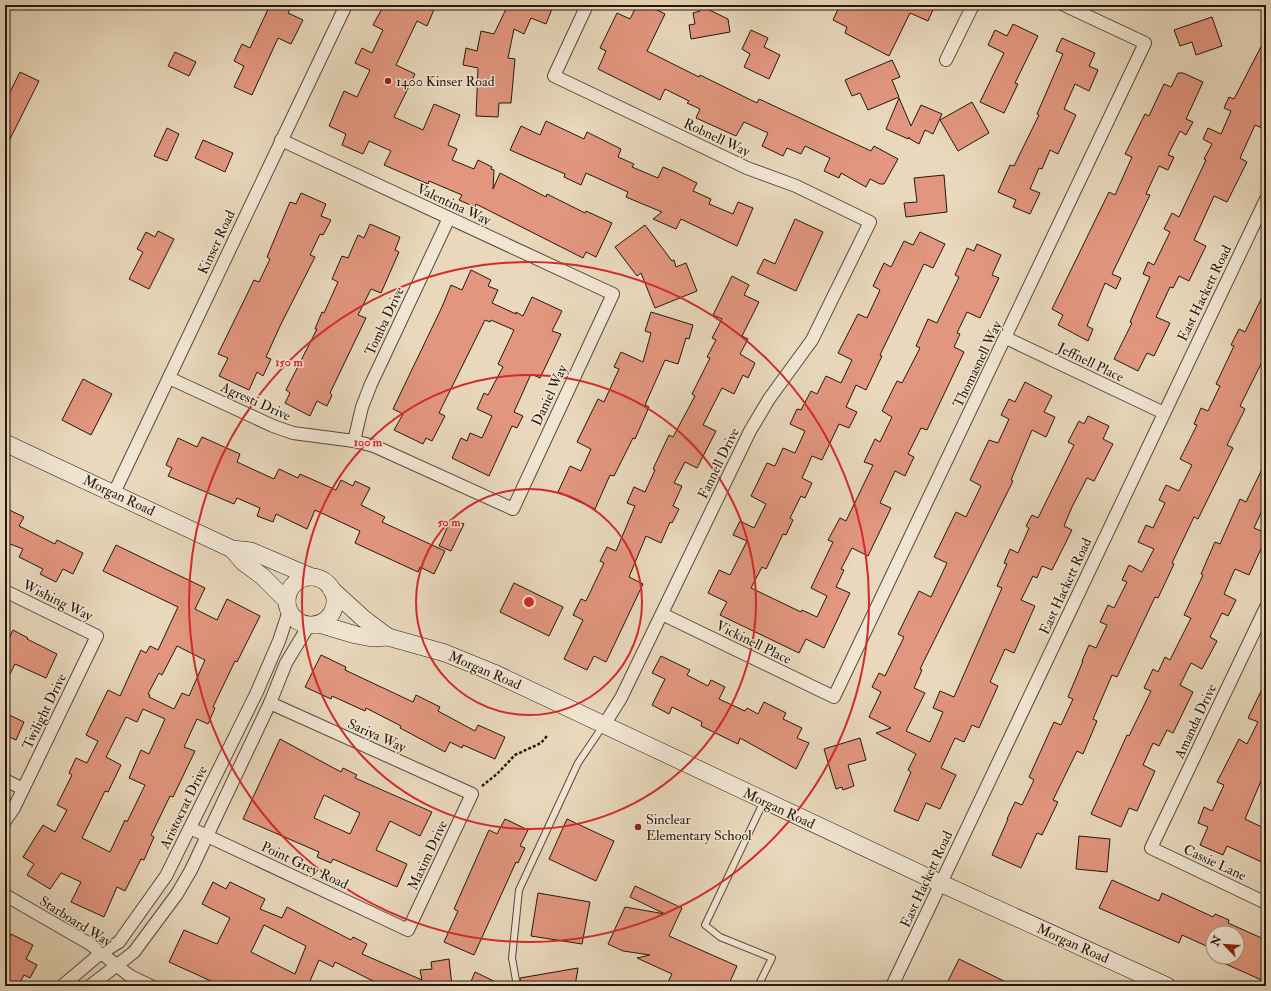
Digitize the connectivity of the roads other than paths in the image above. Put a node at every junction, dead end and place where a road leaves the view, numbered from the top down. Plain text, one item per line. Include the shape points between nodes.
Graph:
1 (346, 5) edge
2 (588, 5) edge
3 (972, 5) edge
4 (1064, 5) edge
5 (946, 60) dead end
6 (282, 140) junction
7 (1266, 199) edge
8 (449, 218) junction
9 (870, 222) joint
10 (613, 294) joint
11 (1006, 338) junction
12 (169, 378) junction
13 (1164, 413) junction
14 (354, 441) junction
15 (5, 443) edge
16 (114, 493) junction
17 (512, 509) joint
18 (232, 549) junction
19 (312, 577) junction
20 (331, 589) junction
21 (5, 591) edge
22 (288, 606) junction
23 (1266, 607) edge
24 (662, 614) junction
25 (314, 624) junction
26 (97, 636) joint
27 (388, 637) junction
28 (834, 697) joint
29 (270, 703) junction
30 (604, 725) junction
31 (5, 780) edge
32 (23, 788) junction
33 (472, 794) joint
34 (764, 801) junction
35 (5, 821) edge
36 (190, 828) junction
37 (207, 836) junction
38 (1151, 848) joint
39 (940, 883) junction
40 (5, 896) edge
41 (1266, 903) edge
42 (408, 930) joint
43 (101, 953) junction
44 (117, 966) junction
45 (62, 986) edge
46 (90, 986) edge
47 (151, 986) edge
48 (517, 986) edge
49 (758, 986) edge
50 (892, 986) edge
51 (1167, 986) edge

1 - 6 street, Kinser Road
2 - 9 street, Robnell Way via 554,76 747,168 796,186
3 - 5 street
4 - 11 street, Thomasnell Way via 1145,43
6 - 8 street, Valentina Way
6 - 12 street, Kinser Road
7 - 13 street, East Hackett Road
8 - 10 street, Valentina Way
8 - 14 street, Tomba Drive via 371,384 362,407
9 - 24 street, Fannell Drive via 812,340 769,399 750,432
10 - 17 street, Daniel Way
11 - 13 street, Jeffnell Place
11 - 28 street, Thomasnell Way
12 - 14 street, Agresti Drive via 293,433
12 - 16 street, Kinser Road
13 - 39 street, East Hackett Road
14 - 17 street, Agresti Drive via 394,454
15 - 16 street, Morgan Road
16 - 18 street, Morgan Road
18 - 19 street, Morgan Road via 251,551
18 - 22 street, Morgan Road via 243,562 262,576
19 - 20 street via 326,583
19 - 22 street via 298,581 292,586
20 - 25 street via 334,595 330,616
20 - 27 street, Morgan Road
21 - 26 street, Wishing Way
22 - 25 street via 297,621
22 - 36 street, Aristocrat Drive via 279,641 256,694
23 - 38 street, Amanda Drive
24 - 28 street, Vickinell Place
24 - 30 street, Fannell Drive via 621,698
25 - 27 street, Morgan Road via 372,638
25 - 29 street via 286,663
26 - 32 street, Twilight Drive
27 - 30 street, Morgan Road via 445,653 494,672
29 - 33 street, Sariya Way
29 - 37 street
30 - 34 street, Morgan Road
30 - 48 lane via 578,763 519,890 512,958
31 - 32 street
32 - 35 street, Twilight Drive
33 - 42 street, Maxim Drive
34 - 39 street, Morgan Road
34 - 49 lane via 705,925 720,936 772,958
36 - 37 street, Point Grey Road
36 - 43 street, Aristocrat Drive via 166,876 147,905 119,942
37 - 42 street, Point Grey Road
37 - 44 street via 191,870 160,918 134,952
38 - 41 street, Cassie Lane
39 - 50 street, East Hackett Road
39 - 51 street, Morgan Road
40 - 43 street, Starboard Way via 90,944
43 - 44 street, Starboard Way
43 - 45 street, Aristocrat Drive
44 - 46 street
44 - 47 street, Starboard Way via 130,976

